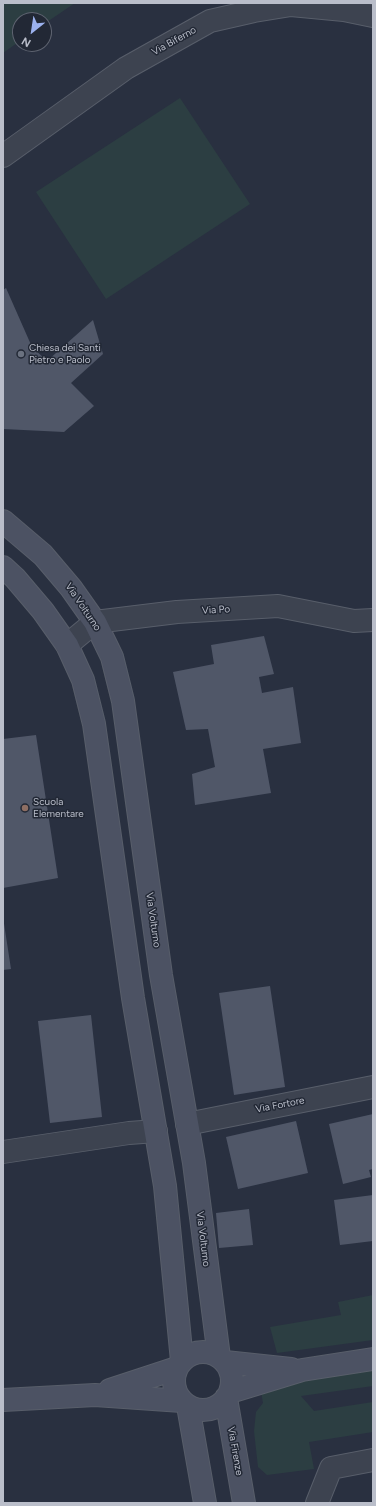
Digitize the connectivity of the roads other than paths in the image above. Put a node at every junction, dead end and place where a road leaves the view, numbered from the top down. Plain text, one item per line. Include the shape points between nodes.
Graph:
1 (312, 5) edge
2 (373, 16) edge
3 (3, 156) edge
4 (3, 521) edge
5 (3, 568) edge
6 (373, 620) edge
7 (95, 622) junction
8 (67, 645) junction
9 (373, 1087) edge
10 (187, 1124) junction
11 (156, 1131) junction
12 (3, 1152) edge
13 (222, 1359) junction
14 (373, 1359) edge
15 (179, 1364) junction
16 (302, 1370) junction
17 (95, 1395) junction
18 (228, 1395) junction
19 (3, 1400) edge
20 (185, 1403) junction
21 (373, 1460) edge
22 (205, 1503) edge
23 (244, 1503) edge
24 (317, 1503) edge

1 - 2 street, Via Biferno
1 - 3 street, Via Biferno via 291,5 210,21 126,68
4 - 7 street, Via Volturno via 43,555
5 - 8 street via 43,611
6 - 7 street, Via Po via 354,621 278,606 177,612
7 - 8 street
7 - 10 street, Via Volturno via 112,657 123,701 161,975
8 - 11 street via 83,680 94,724 133,998
9 - 10 street, Via Fortore
10 - 13 street, Via Volturno
11 - 12 street
11 - 15 street via 166,1186
13 - 15 street via 206,1352 199,1352 187,1356
13 - 16 street
13 - 18 street via 231,1376
14 - 16 street
15 - 17 street
15 - 20 street via 174,1376 174,1385
16 - 18 street
17 - 19 street
17 - 20 street
18 - 20 street via 221,1404 208,1409 195,1409
18 - 23 street, Via Firenze
20 - 22 street
21 - 24 street via 331,1468

